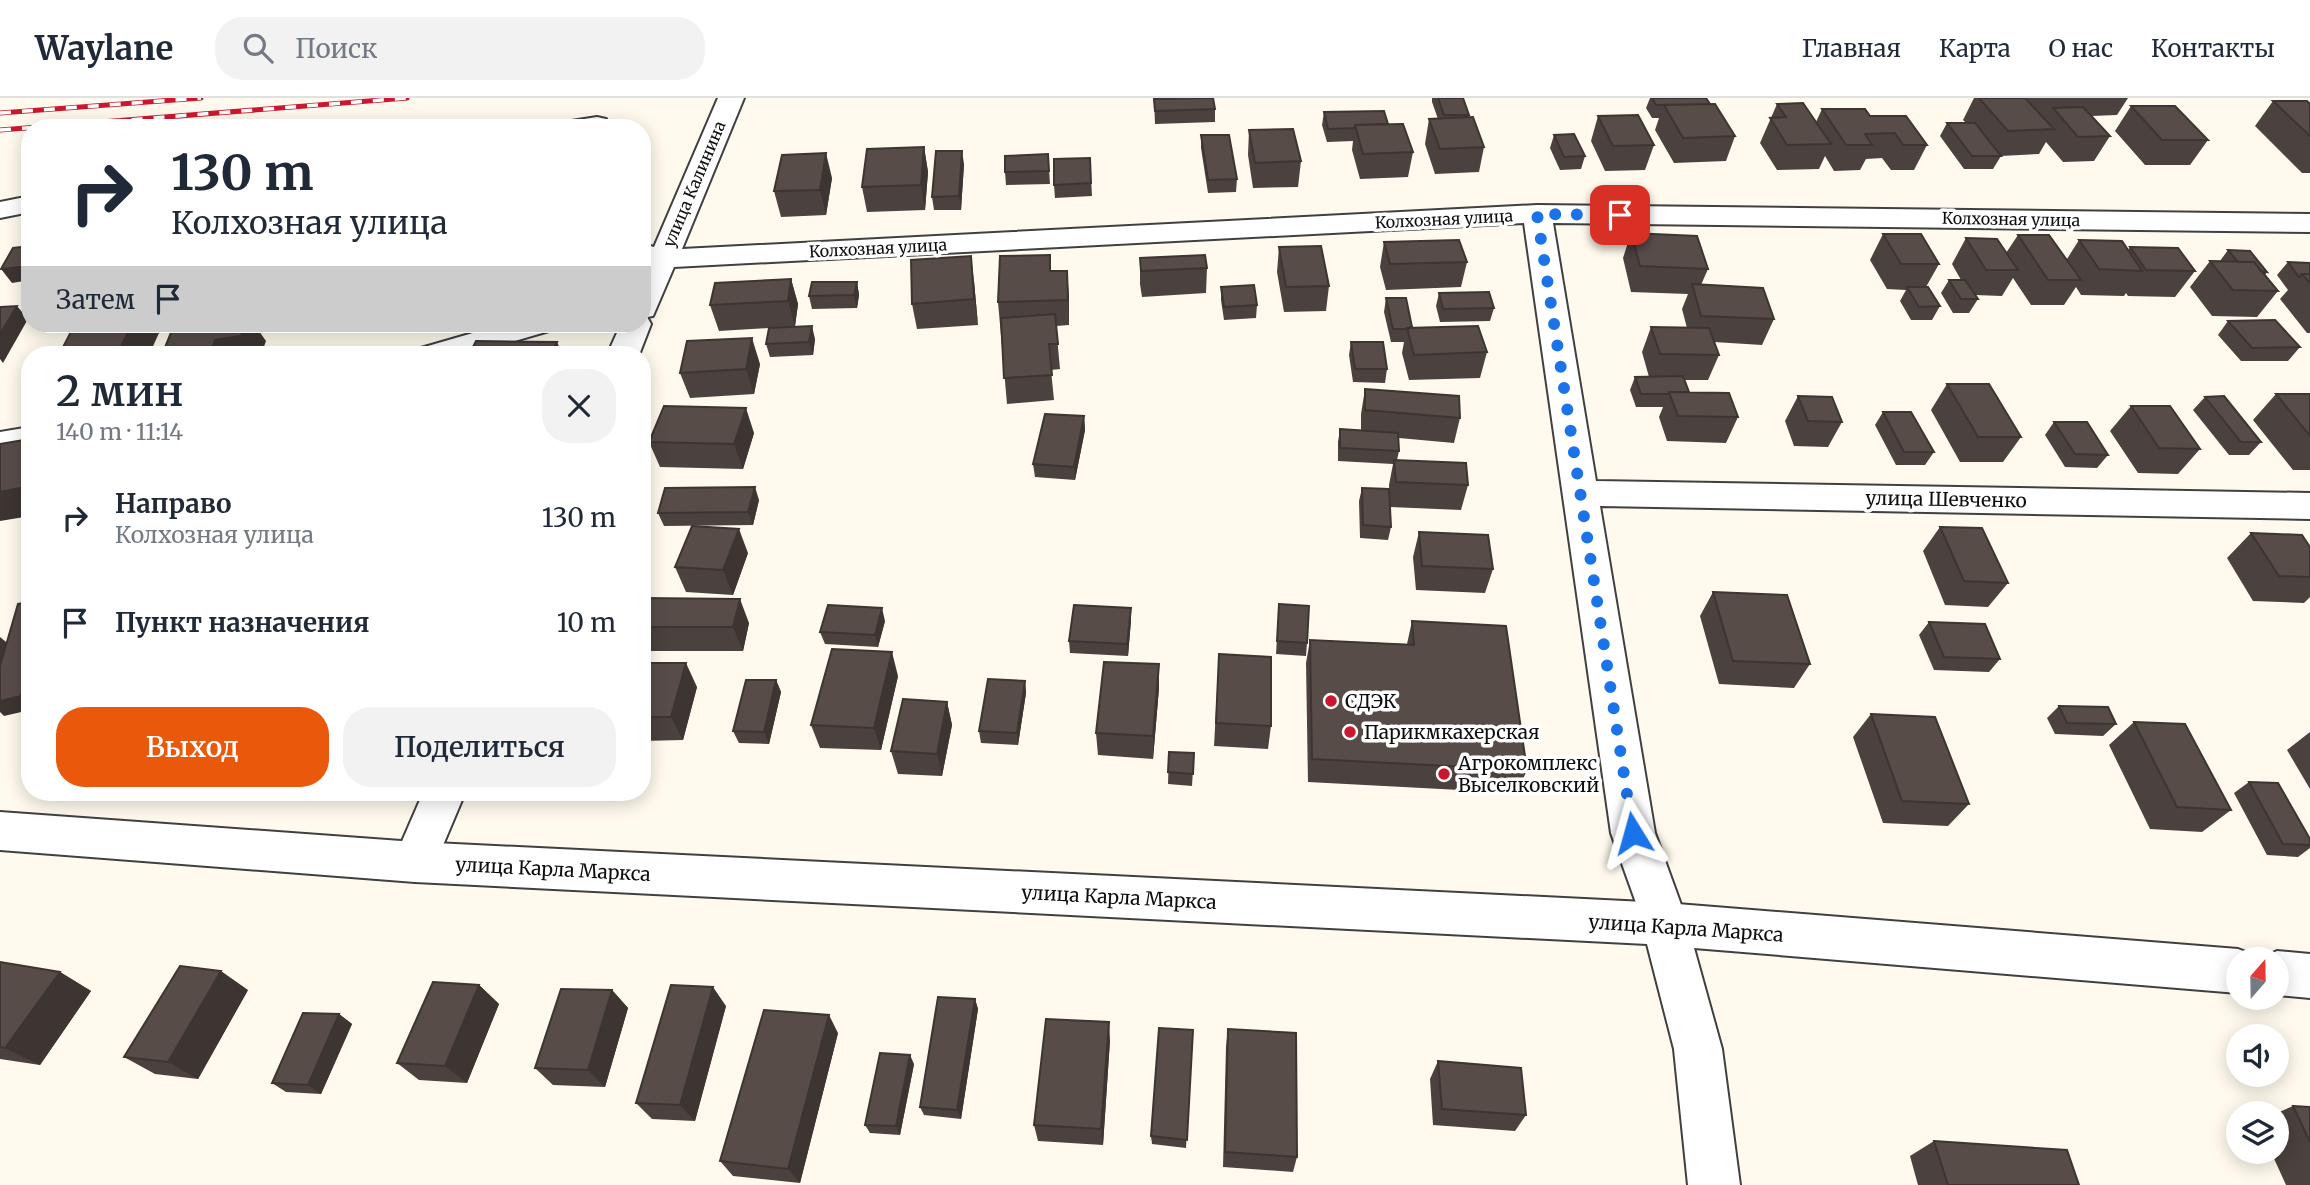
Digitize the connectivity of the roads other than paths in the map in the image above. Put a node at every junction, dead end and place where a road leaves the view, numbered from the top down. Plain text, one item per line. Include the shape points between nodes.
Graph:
1 (731, 98) edge
2 (21, 206) edge
3 (0, 209) edge
4 (1537, 214) junction
5 (2310, 223) edge
6 (652, 256) edge
7 (507, 333) edge
8 (463, 346) edge
9 (21, 440) edge
10 (0, 444) edge
11 (1583, 493) junction
12 (2310, 506) edge
13 (441, 801) edge
14 (0, 831) edge
15 (415, 862) junction
16 (1665, 924) junction
17 (2226, 970) edge
18 (2289, 974) edge
19 (2310, 976) edge
20 (1714, 1185) edge

1 - 6 street, улица Калинина
2 - 3 street
4 - 5 street, Колхозная улица
4 - 6 street, Колхозная улица
4 - 11 street
7 - 8 street
9 - 10 street
11 - 12 street, улица Шевченко
11 - 16 street via 1633,833
13 - 15 street
14 - 15 street, улица Карла Маркса
15 - 16 street, улица Карла Маркса
16 - 17 street, улица Карла Маркса
16 - 20 street via 1698,1049
18 - 19 street

